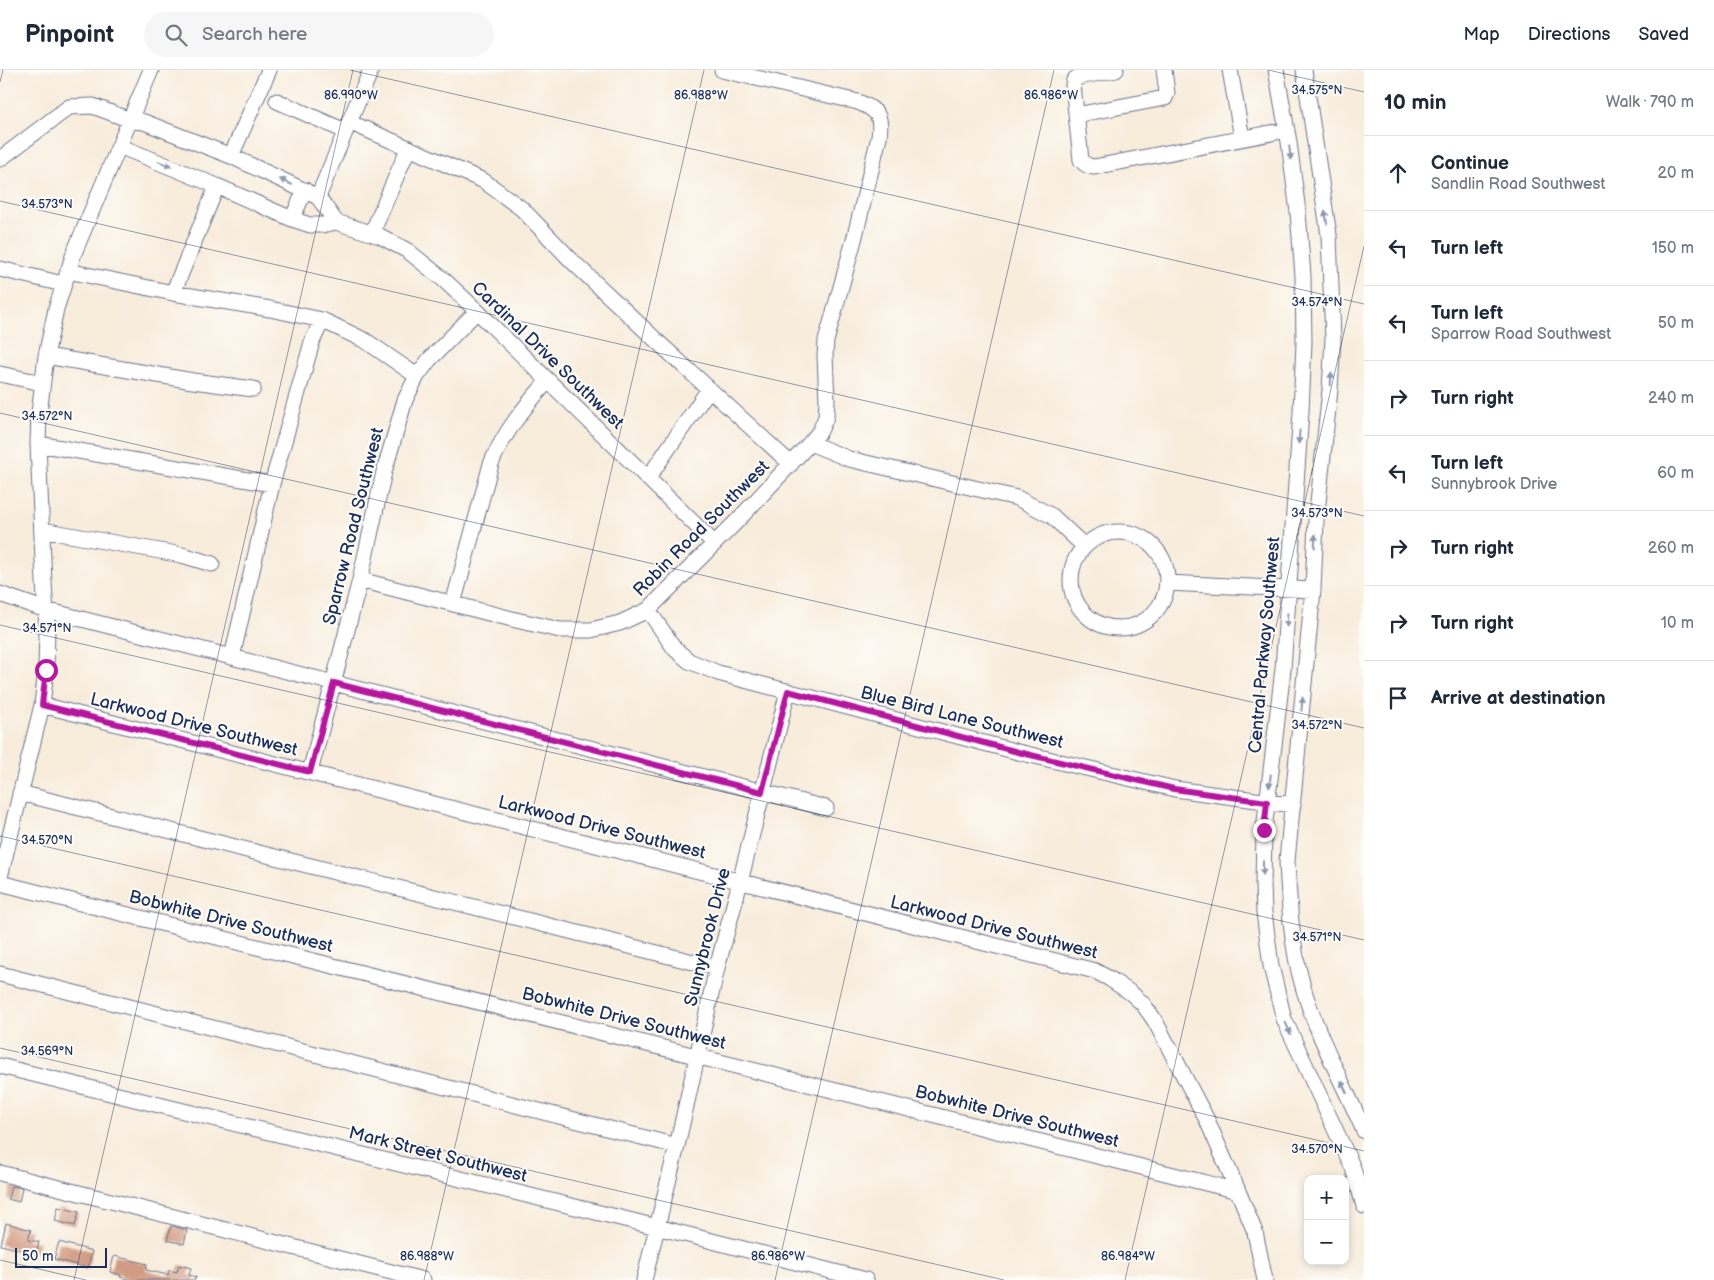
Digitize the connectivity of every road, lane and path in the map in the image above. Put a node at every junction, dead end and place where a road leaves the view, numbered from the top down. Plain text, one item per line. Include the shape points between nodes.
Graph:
1 (151, 70) edge
2 (269, 70) edge
3 (371, 70) edge
4 (722, 70) edge
5 (1116, 70) edge
6 (1164, 70) edge
7 (1230, 70) edge
8 (1276, 70) edge
9 (1304, 70) edge
10 (277, 101) dead end
11 (1076, 114) junction
12 (130, 120) junction
13 (347, 126) junction
14 (1287, 130) junction
15 (1242, 138) junction
16 (119, 146) junction
17 (408, 149) junction
18 (231, 156) junction
19 (0, 159) edge
20 (218, 186) junction
21 (311, 194) junction
22 (292, 219) junction
23 (336, 222) junction
24 (372, 234) junction
25 (0, 269) edge
26 (65, 278) junction
27 (173, 293) junction
28 (477, 311) junction
29 (322, 320) junction
30 (46, 356) junction
31 (0, 374) edge
32 (417, 376) junction
33 (548, 381) junction
34 (42, 383) junction
35 (709, 388) junction
36 (253, 389) dead end
37 (810, 443) junction
38 (38, 444) junction
39 (791, 464) junction
40 (648, 478) junction
41 (272, 484) junction
42 (42, 530) junction
43 (714, 544) junction
44 (1084, 546) junction
45 (212, 564) dead end
46 (360, 580) junction
47 (1167, 583) junction
48 (1289, 588) junction
49 (1313, 590) junction
50 (0, 594) edge
51 (453, 604) junction
52 (46, 610) junction
53 (648, 610) junction
54 (232, 657) junction
55 (334, 683) junction
56 (788, 691) junction
57 (42, 705) junction
58 (310, 772) junction
59 (762, 792) junction
60 (20, 793) junction
61 (1267, 802) junction
62 (1293, 805) junction
63 (826, 808) dead end
64 (0, 877) edge
65 (740, 882) junction
66 (0, 883) edge
67 (717, 968) junction
68 (0, 974) edge
69 (697, 1056) junction
70 (0, 1066) edge
71 (1364, 1132) edge
72 (677, 1146) junction
73 (0, 1173) edge
74 (1238, 1191) junction
75 (1364, 1206) edge
76 (658, 1227) junction
77 (422, 1280) edge
78 (644, 1280) edge
79 (866, 1280) edge
80 (1265, 1280) edge

1 - 12 street
2 - 18 street
3 - 13 street
4 - 37 street, Robin Road Southwest via 858,102 873,108 881,122 854,240 826,341 826,417
5 - 11 street via 1074,80
6 - 11 street via 1165,98
7 - 15 street
8 - 14 street, Central Parkway Southwest
49 -> 9 street via 1333,339 1329,235
10 - 13 street
11 - 15 street via 1081,160 1094,167
12 - 16 street
12 - 18 street via 144,122
12 - 19 street via 93,106 68,107
13 - 17 street
13 - 21 street
14 - 15 street
14 -> 48 street, Central Parkway Southwest via 1298,212 1304,342
16 -> 20 street, Cardinal Drive Southwest
16 - 26 street
17 - 24 street
17 - 35 street via 484,181 522,208 572,261
21 -> 18 street
20 - 22 street, Cardinal Drive Southwest
20 - 27 street
21 - 22 street
21 - 23 street
22 - 23 street, Cardinal Drive Southwest via 310,225
23 - 24 street, Cardinal Drive Southwest
24 - 28 street, Cardinal Drive Southwest via 408,251
25 - 26 street
26 - 27 street
26 - 30 street
27 - 29 street
28 - 32 street, Sparrow Road Southwest
28 - 33 street, Cardinal Drive Southwest
29 - 32 street via 366,341
29 - 41 street via 312,342
30 - 34 street
30 - 36 street
31 - 34 street
32 - 46 street, Sparrow Road Southwest via 405,400 391,445
33 - 40 street, Cardinal Drive Southwest
33 - 51 street via 518,415 498,447
34 - 38 street
35 - 39 street
35 - 40 street
37 - 39 street, Robin Road Southwest
37 - 44 street via 849,459 1016,498 1052,516
38 - 41 street
38 - 42 street
39 - 43 street, Robin Road Southwest
40 - 43 street, Cardinal Drive Southwest
41 - 54 street
42 - 45 street via 182,555
42 - 52 street
43 - 53 street, Robin Road Southwest
44 - 47 street via 1096,537 1110,533 1125,532 1139,536 1161,556 1167,570
44 - 47 street via 1074,560 1070,577 1072,594 1079,609 1091,621 1106,628 1140,625 1163,602
46 - 51 street, Robin Road Southwest
46 - 55 street, Sparrow Road Southwest
47 - 48 street
48 - 49 street
48 -> 61 street, Central Parkway Southwest
62 -> 49 street
50 - 52 street
51 - 53 street, Robin Road Southwest via 560,630 591,630 620,623
52 - 54 street
52 - 57 street via 46,670
53 - 56 street, Blue Bird Lane Southwest via 676,650 689,660 718,674
54 - 55 street
55 - 58 street, Sparrow Road Southwest
55 - 59 street
56 - 59 street, Sunnybrook Drive
56 - 61 street, Blue Bird Lane Southwest via 1018,752 1174,789
57 - 58 street, Larkwood Drive Southwest
57 - 60 street
58 - 65 street, Larkwood Drive Southwest
59 - 63 street
59 - 65 street, Sunnybrook Drive
60 - 64 street
60 - 67 street
61 - 62 street, Blue Bird Lane Southwest
61 -> 75 street, Central Parkway Southwest via 1262,885 1267,939 1277,992 1284,1019 1353,1168
71 -> 62 street via 1323,1043 1302,982 1288,886 1287,861
65 - 67 street, Sunnybrook Drive
65 - 74 street, Larkwood Drive Southwest via 1095,971 1121,985 1143,1004 1155,1021 1207,1120
66 - 69 street, Bobwhite Drive Southwest
67 - 69 street, Sunnybrook Drive
68 - 72 street
69 - 72 street, Sunnybrook Drive
69 - 74 street, Bobwhite Drive Southwest
70 - 76 street, Mark Street Southwest
72 - 76 street, Sunnybrook Drive
73 - 77 street
74 - 80 street, Larkwood Drive Southwest via 1255,1232
76 - 78 street, Sunnybrook Drive
76 - 79 street, Mark Street Southwest

